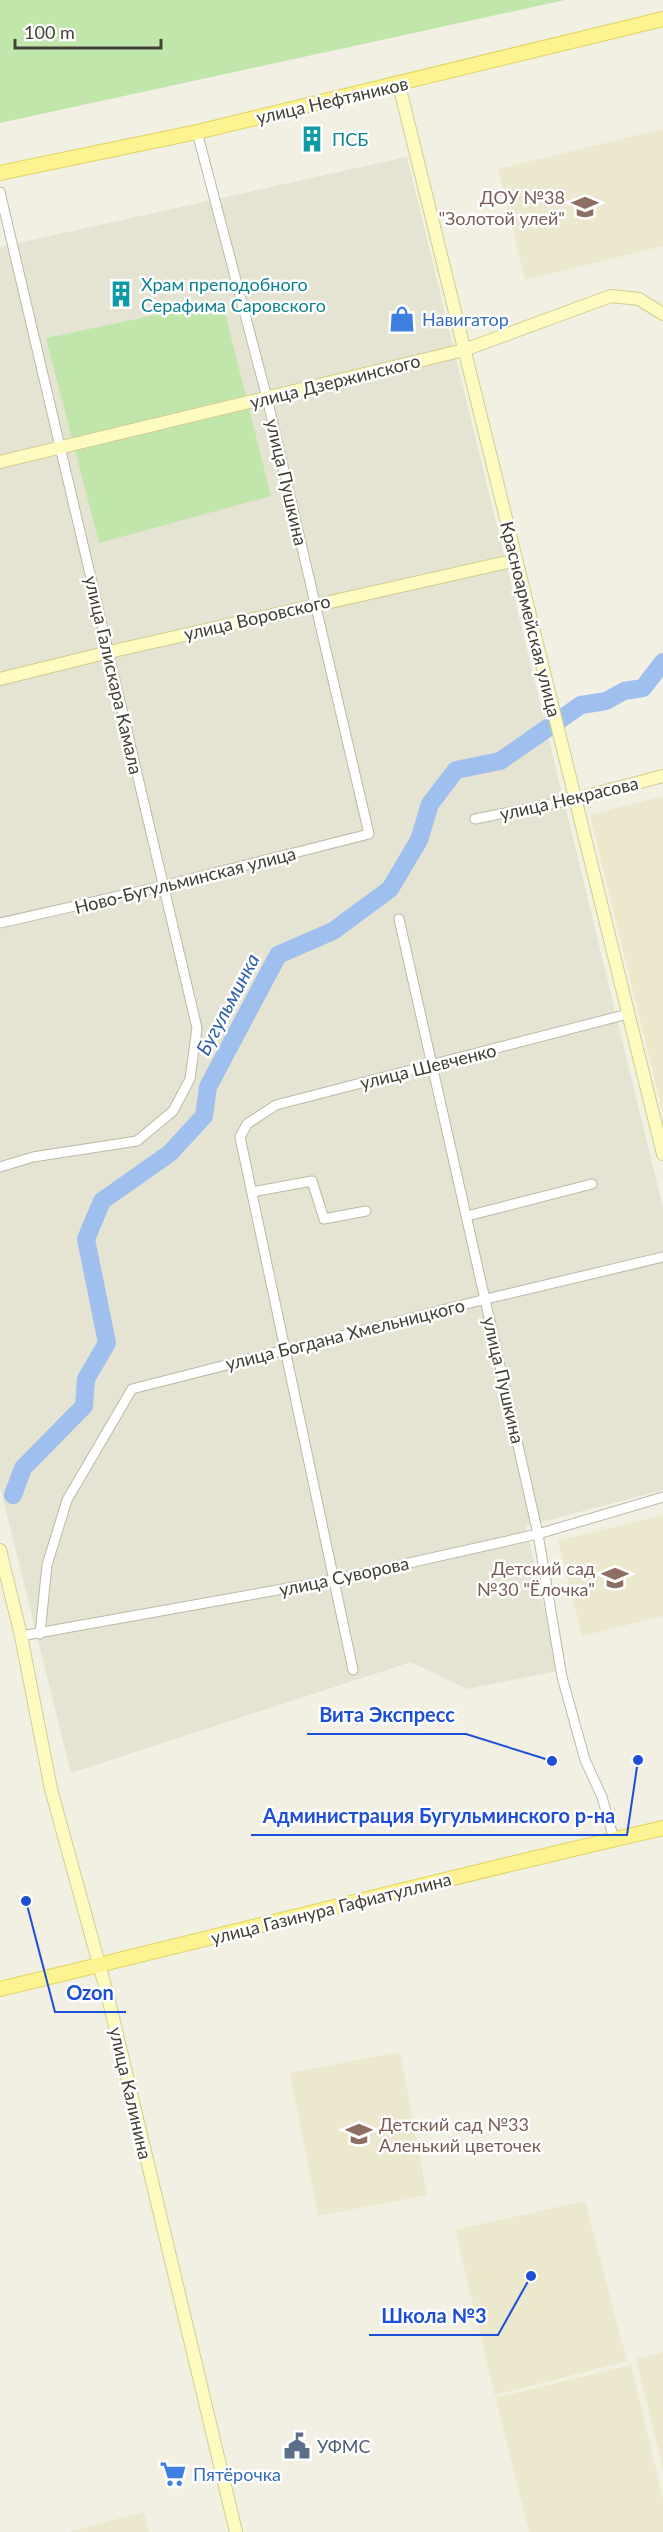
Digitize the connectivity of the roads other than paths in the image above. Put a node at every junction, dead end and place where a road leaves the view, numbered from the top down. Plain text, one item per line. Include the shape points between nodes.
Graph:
1 (663, 19) edge
2 (399, 85) junction
3 (196, 132) junction
4 (0, 173) edge
5 (0, 192) edge
6 (663, 314) edge
7 (464, 350) junction
8 (267, 398) junction
9 (61, 448) junction
10 (0, 462) edge
11 (516, 560) junction
12 (315, 604) junction
13 (109, 652) junction
14 (0, 679) edge
15 (663, 776) edge
16 (575, 799) junction
17 (475, 819) dead end
18 (369, 834) joint
19 (163, 886) junction
20 (399, 919) dead end
21 (0, 923) edge
22 (628, 1014) junction
23 (433, 1066) junction
24 (663, 1154) edge
25 (0, 1167) edge
26 (592, 1184) dead end
27 (252, 1192) junction
28 (366, 1211) dead end
29 (467, 1216) junction
30 (663, 1257) edge
31 (486, 1299) junction
32 (285, 1349) junction
33 (663, 1497) edge
34 (538, 1534) junction
35 (0, 1550) edge
36 (333, 1580) junction
37 (40, 1634) junction
38 (21, 1636) junction
39 (352, 1670) dead end
40 (663, 1828) edge
41 (614, 1839) junction
42 (99, 1965) junction
43 (0, 1989) edge
44 (236, 2532) edge

1 - 2 main road, улица Нефтяников
2 - 3 main road, улица Нефтяников
2 - 7 street, Красноармейская улица
3 - 4 main road, улица Нефтяников
3 - 8 street, улица Пушкина
5 - 9 street, улица Галискара Камала
6 - 7 street, улица Дзержинского via 639,299 611,296
7 - 8 street, улица Дзержинского
7 - 11 street, Красноармейская улица
8 - 9 street, улица Дзержинского
8 - 12 street, улица Пушкина
9 - 10 street, улица Дзержинского
9 - 13 street, улица Галискара Камала
11 - 12 street, улица Воровского
11 - 16 street, Красноармейская улица
12 - 13 street, улица Воровского
12 - 18 street, улица Пушкина
13 - 14 street, улица Воровского
13 - 19 street, улица Галискара Камала
15 - 16 street, улица Некрасова
16 - 17 street, улица Некрасова
16 - 22 street, Красноармейская улица
18 - 19 street, Ново-Бугульминская улица
19 - 21 street, Ново-Бугульминская улица
19 - 25 street, улица Галискара Камала via 197,1028 190,1079 173,1111 137,1141 33,1157
20 - 23 street, улица Пушкина
22 - 23 street, улица Шевченко
22 - 24 street, Красноармейская улица
23 - 27 street, улица Шевченко via 276,1105 247,1124 240,1137
23 - 29 street, улица Пушкина
26 - 29 street
27 - 28 street via 312,1181 324,1219
27 - 32 street
29 - 31 street, улица Пушкина
30 - 31 street, улица Богдана Хмельницкого
31 - 32 street, улица Богдана Хмельницкого
31 - 34 street, улица Пушкина
32 - 36 street
32 - 37 street, улица Богдана Хмельницкого via 132,1389 67,1500 47,1565
33 - 34 street, улица Суворова
34 - 36 street, улица Суворова
34 - 41 street, улица Пушкина via 562,1677 585,1760 602,1797
35 - 38 street, улица Калинина
36 - 37 street, улица Суворова
36 - 39 street
37 - 38 street, улица Суворова
38 - 42 street, улица Калинина via 51,1789
40 - 41 main road, улица Газинура Гафиатуллина
41 - 42 main road, улица Газинура Гафиатуллина
42 - 43 main road, улица Газинура Гафиатуллина
42 - 44 street, улица Калинина

